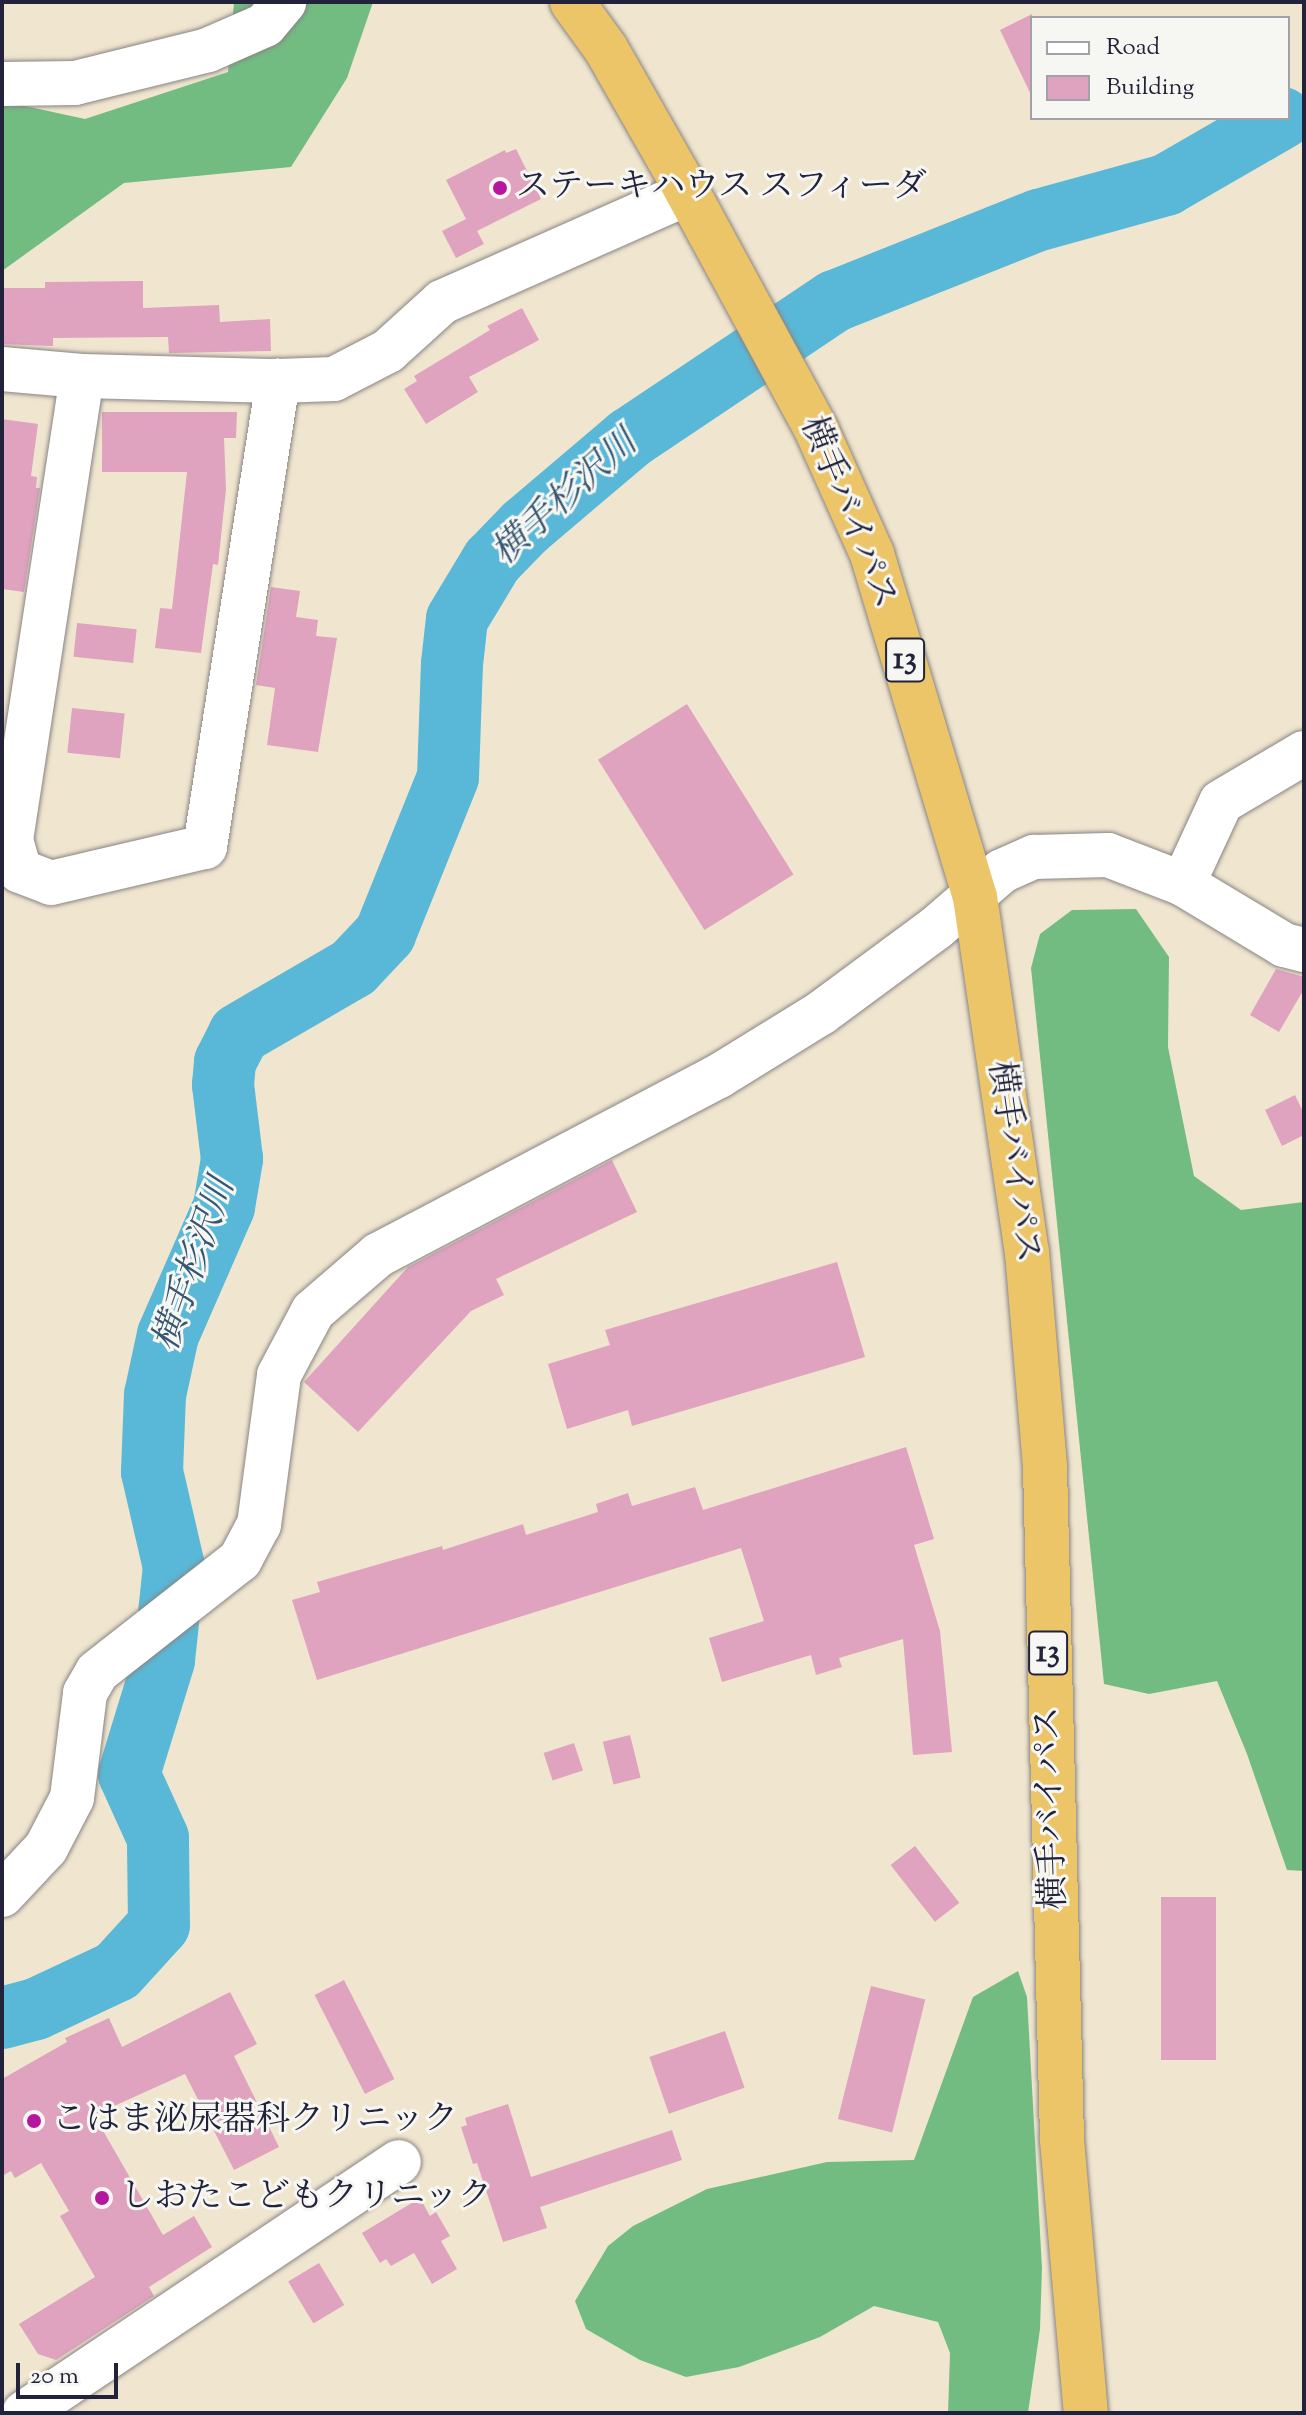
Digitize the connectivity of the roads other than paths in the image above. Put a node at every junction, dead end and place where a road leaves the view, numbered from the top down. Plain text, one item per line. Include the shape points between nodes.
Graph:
1 (284, 2) edge
2 (572, 2) edge
3 (2, 84) edge
4 (688, 193) junction
5 (2, 369) edge
6 (82, 376) junction
7 (278, 381) junction
8 (1304, 753) edge
9 (1183, 884) junction
10 (975, 897) junction
11 (1304, 950) edge
12 (2, 1895) edge
13 (399, 2162) dead end
14 (24, 2413) edge
15 (1086, 2413) edge

1 - 3 street via 265,25 208,50 75,83
2 - 4 highway, 横手バイパス / 13 via 606,49
4 - 7 street via 442,302 388,351 334,379
4 - 10 highway, 横手バイパス / 13 via 817,431 872,554
5 - 6 street
6 - 7 street
6 - 7 street via 11,840 20,871 51,883 205,847
8 - 9 street via 1221,802
9 - 10 street via 1108,855 1034,857 1002,871
9 - 11 street via 1284,945
10 - 12 street via 821,1013 719,1076 378,1255 313,1311 279,1375 259,1525 240,1560 97,1672 85,1693 72,1798 46,1848
10 - 15 highway, 横手バイパス / 13 via 1027,1252 1045,1467 1062,2140
13 - 14 street

